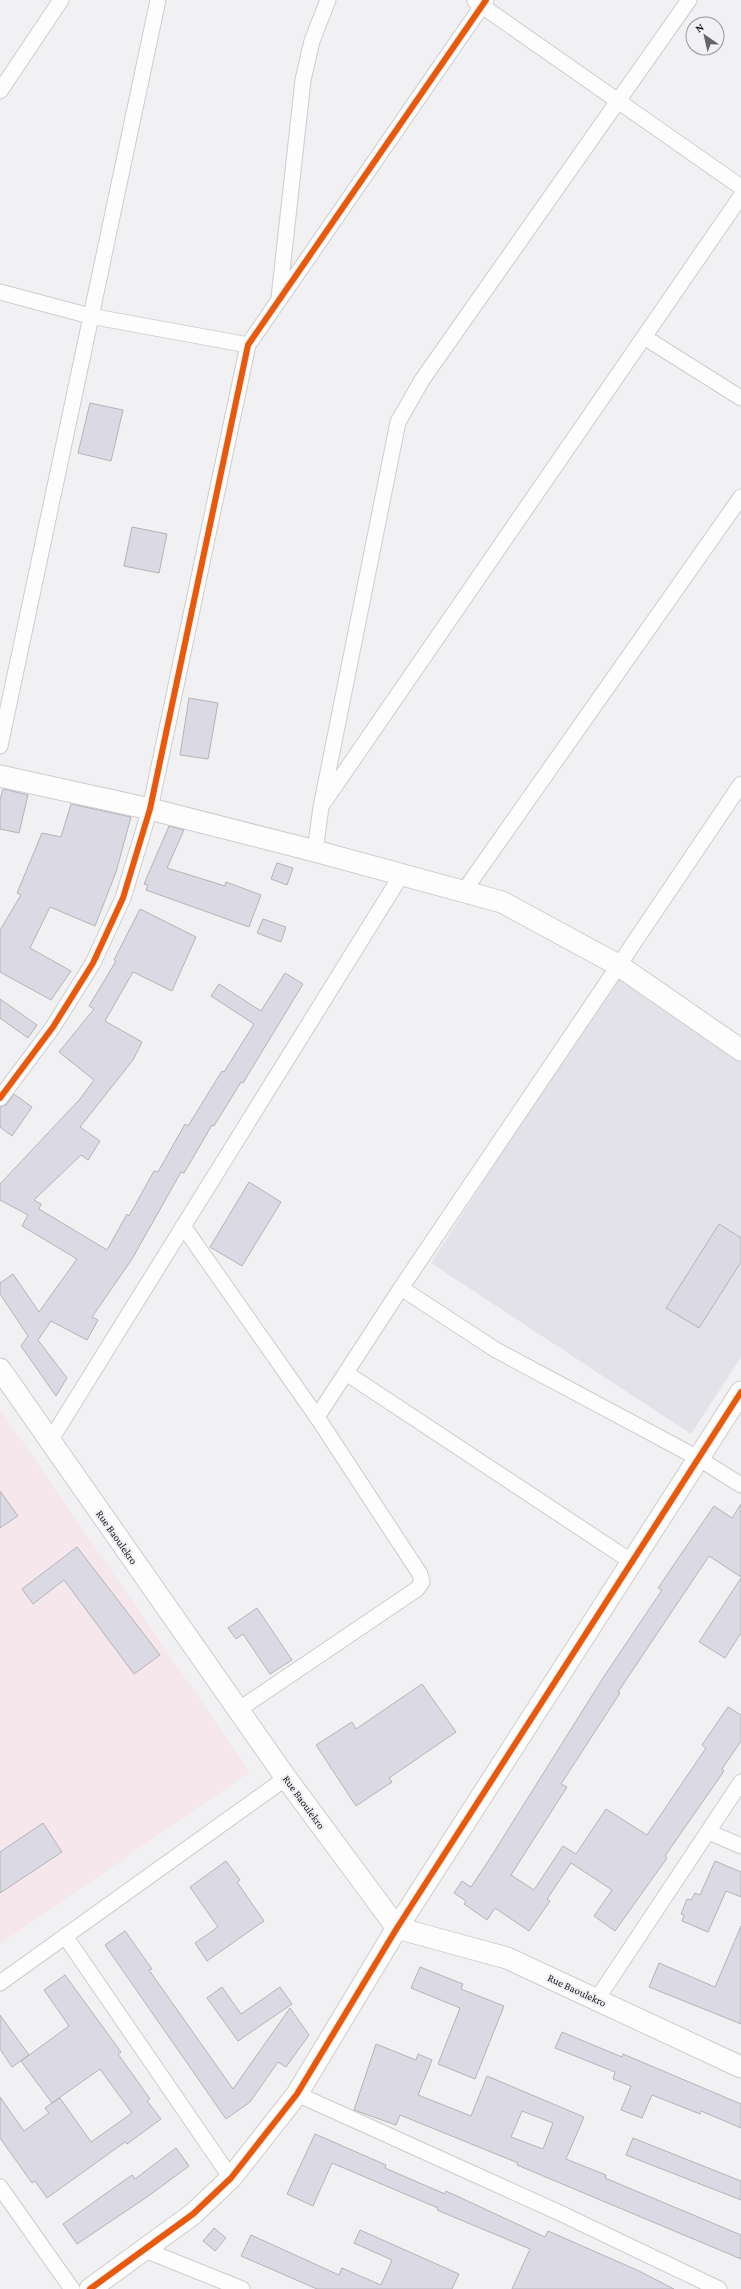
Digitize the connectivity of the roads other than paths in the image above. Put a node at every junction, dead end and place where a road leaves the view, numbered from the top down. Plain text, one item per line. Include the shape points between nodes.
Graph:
1 (61, 0) edge
2 (158, 0) edge
3 (328, 0) edge
4 (689, 0) edge
5 (481, 2) edge
6 (0, 91) edge
7 (618, 101) junction
8 (741, 187) edge
9 (741, 196) edge
10 (0, 292) edge
11 (279, 300) junction
12 (90, 316) junction
13 (644, 337) junction
14 (248, 345) junction
15 (741, 398) edge
16 (741, 497) edge
17 (0, 746) edge
18 (0, 776) edge
19 (741, 784) edge
20 (321, 807) junction
21 (150, 809) junction
22 (315, 851) junction
23 (402, 874) junction
24 (464, 891) junction
25 (618, 965) junction
26 (741, 1050) edge
27 (0, 1098) edge
28 (183, 1226) junction
29 (401, 1288) junction
30 (0, 1369) edge
31 (346, 1373) junction
32 (741, 1392) edge
33 (317, 1418) junction
34 (50, 1441) junction
35 (698, 1458) junction
36 (741, 1484) edge
37 (632, 1562) junction
38 (238, 1710) junction
39 (286, 1778) junction
40 (741, 1782) edge
41 (709, 1832) junction
42 (741, 1846) edge
43 (397, 1928) junction
44 (65, 1936) junction
45 (0, 1983) edge
46 (597, 1999) junction
47 (741, 2067) edge
48 (297, 2094) junction
49 (230, 2178) junction
50 (0, 2187) edge
51 (145, 2250) junction
52 (72, 2289) edge
53 (90, 2289) edge
54 (242, 2289) edge
55 (719, 2289) edge

1 - 6 street
2 - 12 street
3 - 11 street via 312,41 303,80
4 - 7 street
5 - 7 street
5 - 11 street
7 - 8 street
7 - 20 street via 422,380 398,422
9 - 13 street
10 - 12 street
11 - 14 street
12 - 14 street
12 - 17 street
13 - 15 street
13 - 20 street
14 - 21 street
16 - 24 street
18 - 21 street
19 - 25 street
20 - 22 street
21 - 22 street
21 - 27 street via 123,898 93,963 53,1027
22 - 23 street
23 - 24 street
23 - 28 street
24 - 25 street via 502,902
25 - 26 street
25 - 29 street
28 - 33 street
28 - 34 street
29 - 31 street
29 - 35 street via 496,1350
30 - 34 street, Rue Baoulekro
31 - 33 street
31 - 37 street
32 - 35 street
33 - 38 street via 420,1574 422,1582 418,1589
34 - 38 street, Rue Baoulekro
35 - 36 street
35 - 37 street
37 - 43 street
38 - 39 street, Rue Baoulekro
39 - 43 street, Rue Baoulekro
39 - 44 street
40 - 41 street
41 - 42 street
41 - 46 street
43 - 46 street, Rue Baoulekro via 507,1958
43 - 48 street
44 - 45 street
44 - 49 street
46 - 47 street, Rue Baoulekro
48 - 49 street
48 - 55 street via 560,2213
49 - 51 street via 193,2214
50 - 52 street
51 - 53 street
51 - 54 street

